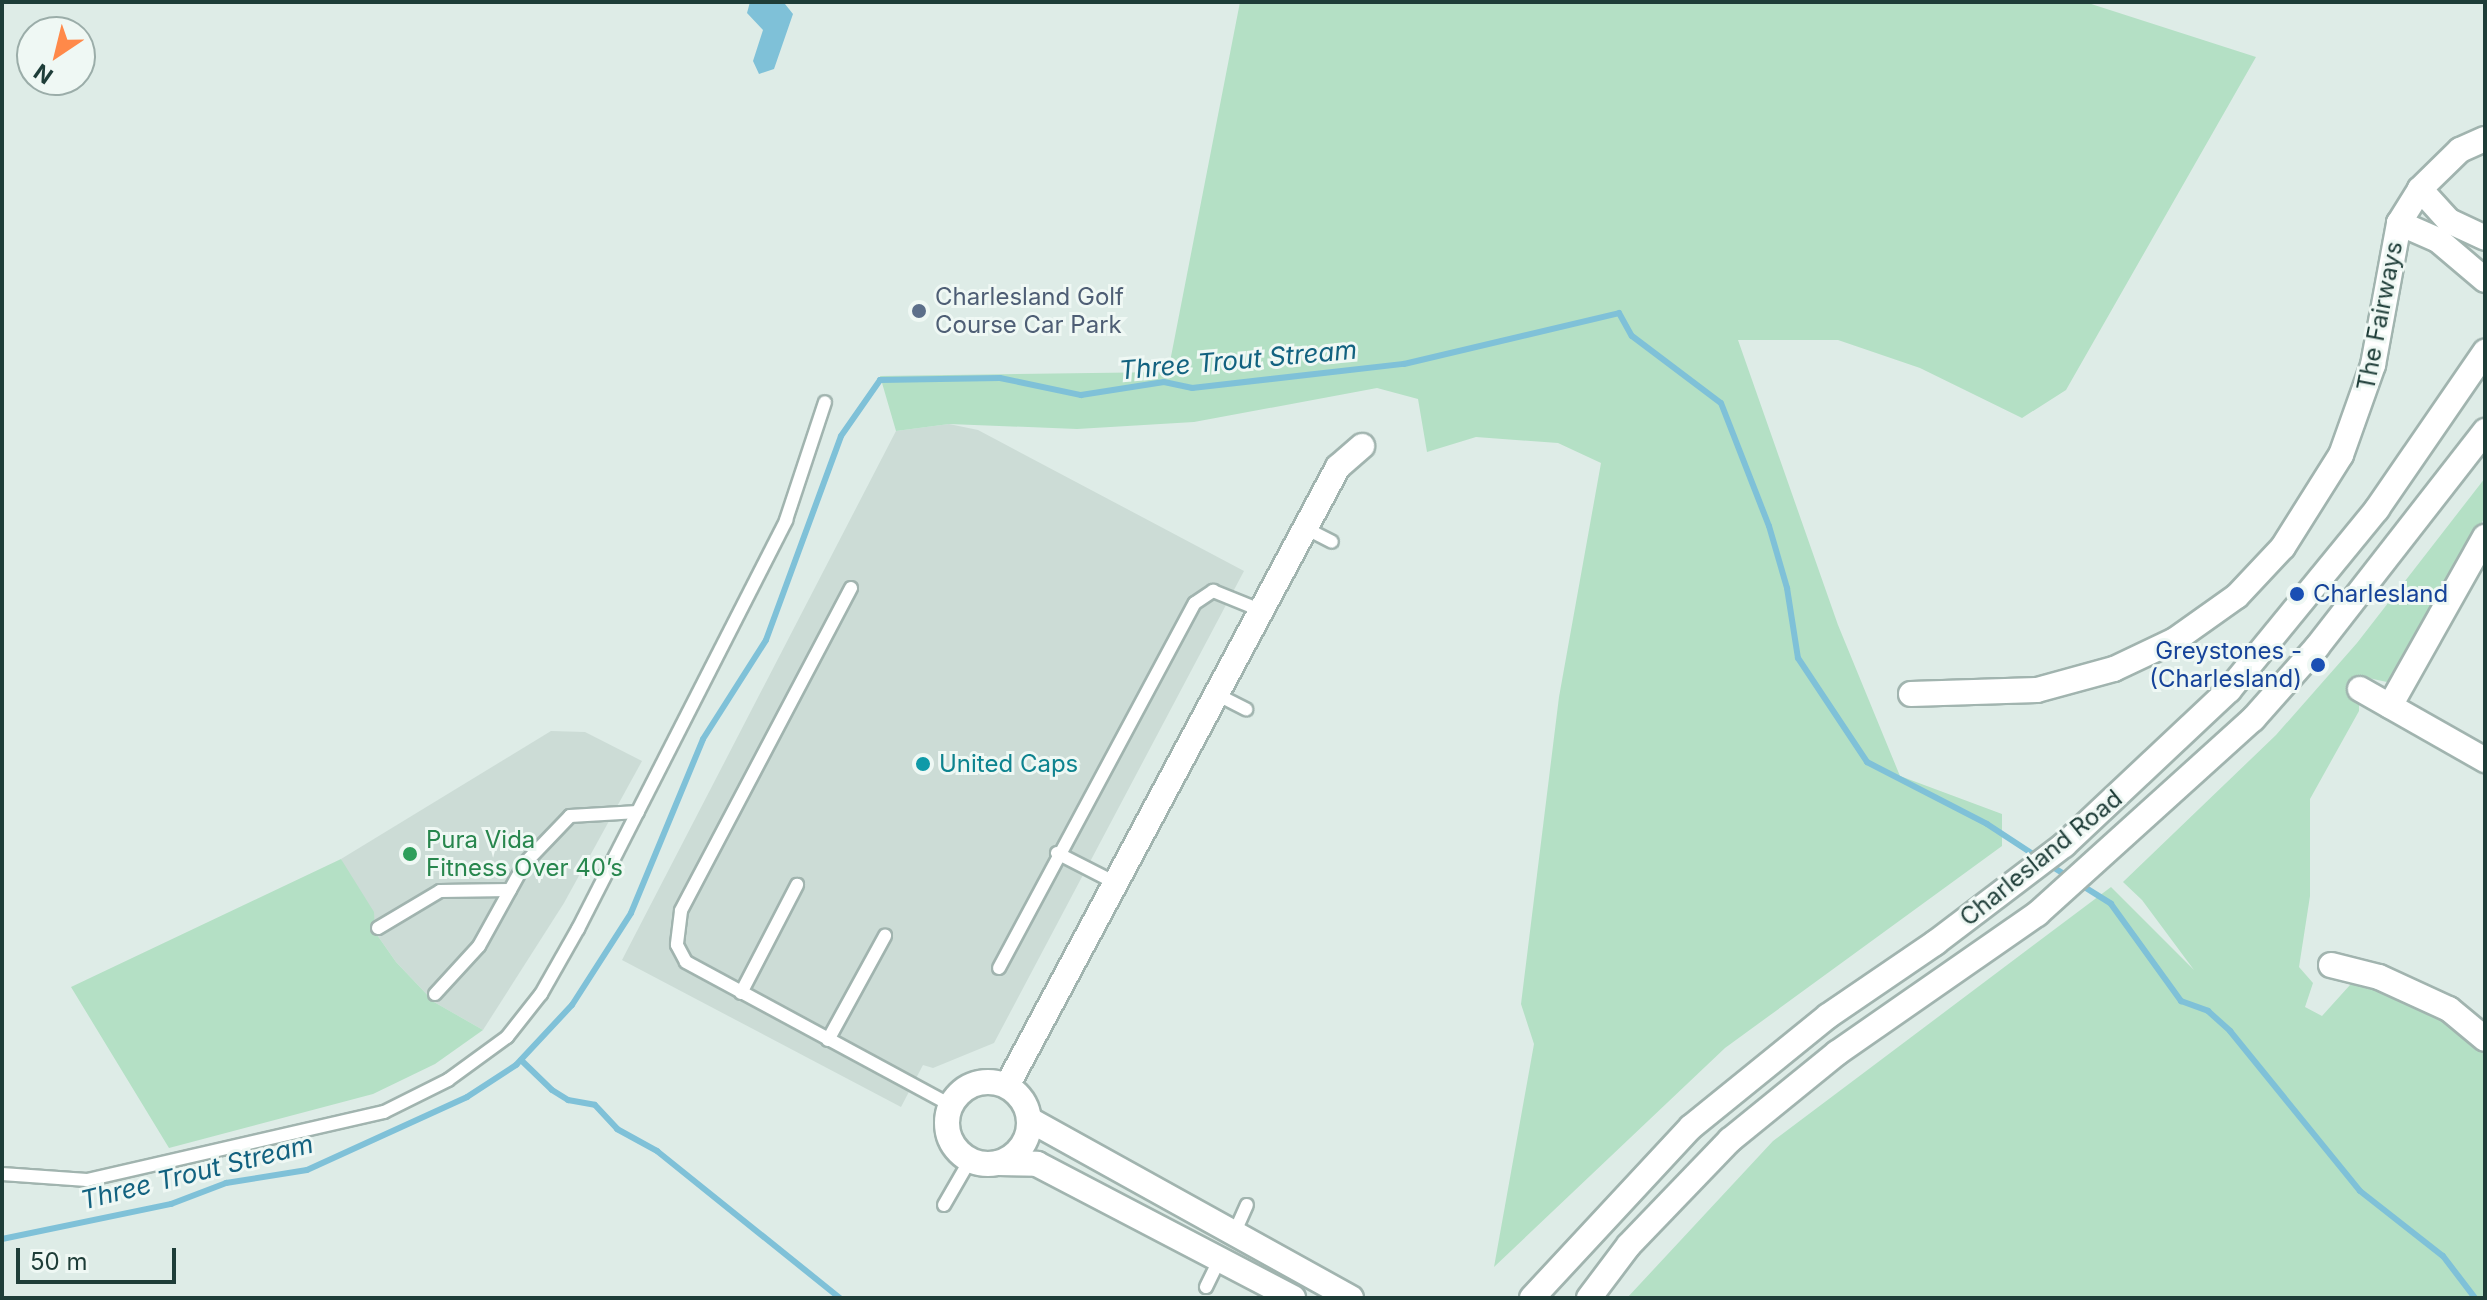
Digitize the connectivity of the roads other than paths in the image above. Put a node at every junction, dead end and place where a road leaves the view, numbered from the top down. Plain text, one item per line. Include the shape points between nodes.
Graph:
1 (2485, 139) edge
2 (2420, 189) junction
3 (2399, 223) junction
4 (2485, 238) edge
5 (2485, 280) edge
6 (2485, 352) edge
7 (825, 402) dead end
8 (2485, 431) edge
9 (1362, 446) dead end
10 (1305, 528) junction
11 (2485, 537) edge
12 (1332, 542) dead end
13 (851, 588) dead end
14 (1260, 610) junction
15 (2360, 689) dead end
16 (1216, 694) junction
17 (1911, 694) dead end
18 (2390, 706) junction
19 (1246, 709) dead end
20 (2485, 760) edge
21 (638, 812) junction
22 (1057, 853) junction
23 (1114, 882) junction
24 (797, 885) dead end
25 (510, 890) junction
26 (378, 928) dead end
27 (885, 936) dead end
28 (2331, 965) dead end
29 (999, 968) dead end
30 (741, 993) junction
31 (435, 994) dead end
32 (2485, 1039) edge
33 (828, 1040) junction
34 (1007, 1086) junction
35 (950, 1105) junction
36 (1030, 1120) junction
37 (970, 1160) junction
38 (998, 1163) junction
39 (2, 1174) edge
40 (944, 1205) dead end
41 (1247, 1205) dead end
42 (1233, 1236) junction
43 (1219, 1260) junction
44 (1206, 1287) dead end
45 (1293, 1298) edge
46 (1351, 1298) edge
47 (1532, 1298) edge
48 (1589, 1298) edge

1 - 2 street, The Fairways via 2460,150
2 - 3 street, The Fairways
2 - 4 street via 2449,221
3 - 5 street, The Fairways via 2438,240
3 - 17 street, The Fairways via 2373,365 2341,455 2283,547 2237,596 2175,640 2114,669 2037,690
6 - 47 street, Charlesland Road via 2377,509 2209,709 2064,845 1828,1016 1691,1127
7 - 21 lane via 786,520
8 - 48 street, Charlesland Road via 2326,635 2253,719 2037,914 1837,1053 1730,1140 1629,1245
9 - 10 street via 1338,467
10 - 12 lane
10 - 14 street
11 - 18 street
13 - 30 lane via 676,930 686,962
14 - 16 street
14 - 22 lane via 1213,591 1195,603
15 - 18 street
16 - 19 lane
16 - 23 street
18 - 20 street
21 - 25 lane via 570,816 525,863
21 - 39 lane via 541,994 507,1037 448,1080 384,1112 87,1180
22 - 23 lane
22 - 29 lane
23 - 34 street
24 - 30 lane
25 - 26 lane via 440,891
25 - 31 lane via 479,946
27 - 33 lane
28 - 32 street via 2379,977 2449,1009
30 - 33 lane
33 - 35 lane
34 - 35 street via 968,1086
34 - 36 street via 1023,1100
35 - 37 street via 947,1130 959,1153
36 - 38 street via 1022,1148
36 - 42 street
37 - 38 street
37 - 40 lane
38 - 43 street via 1037,1164
41 - 42 lane
42 - 46 street
43 - 44 lane
43 - 45 street

